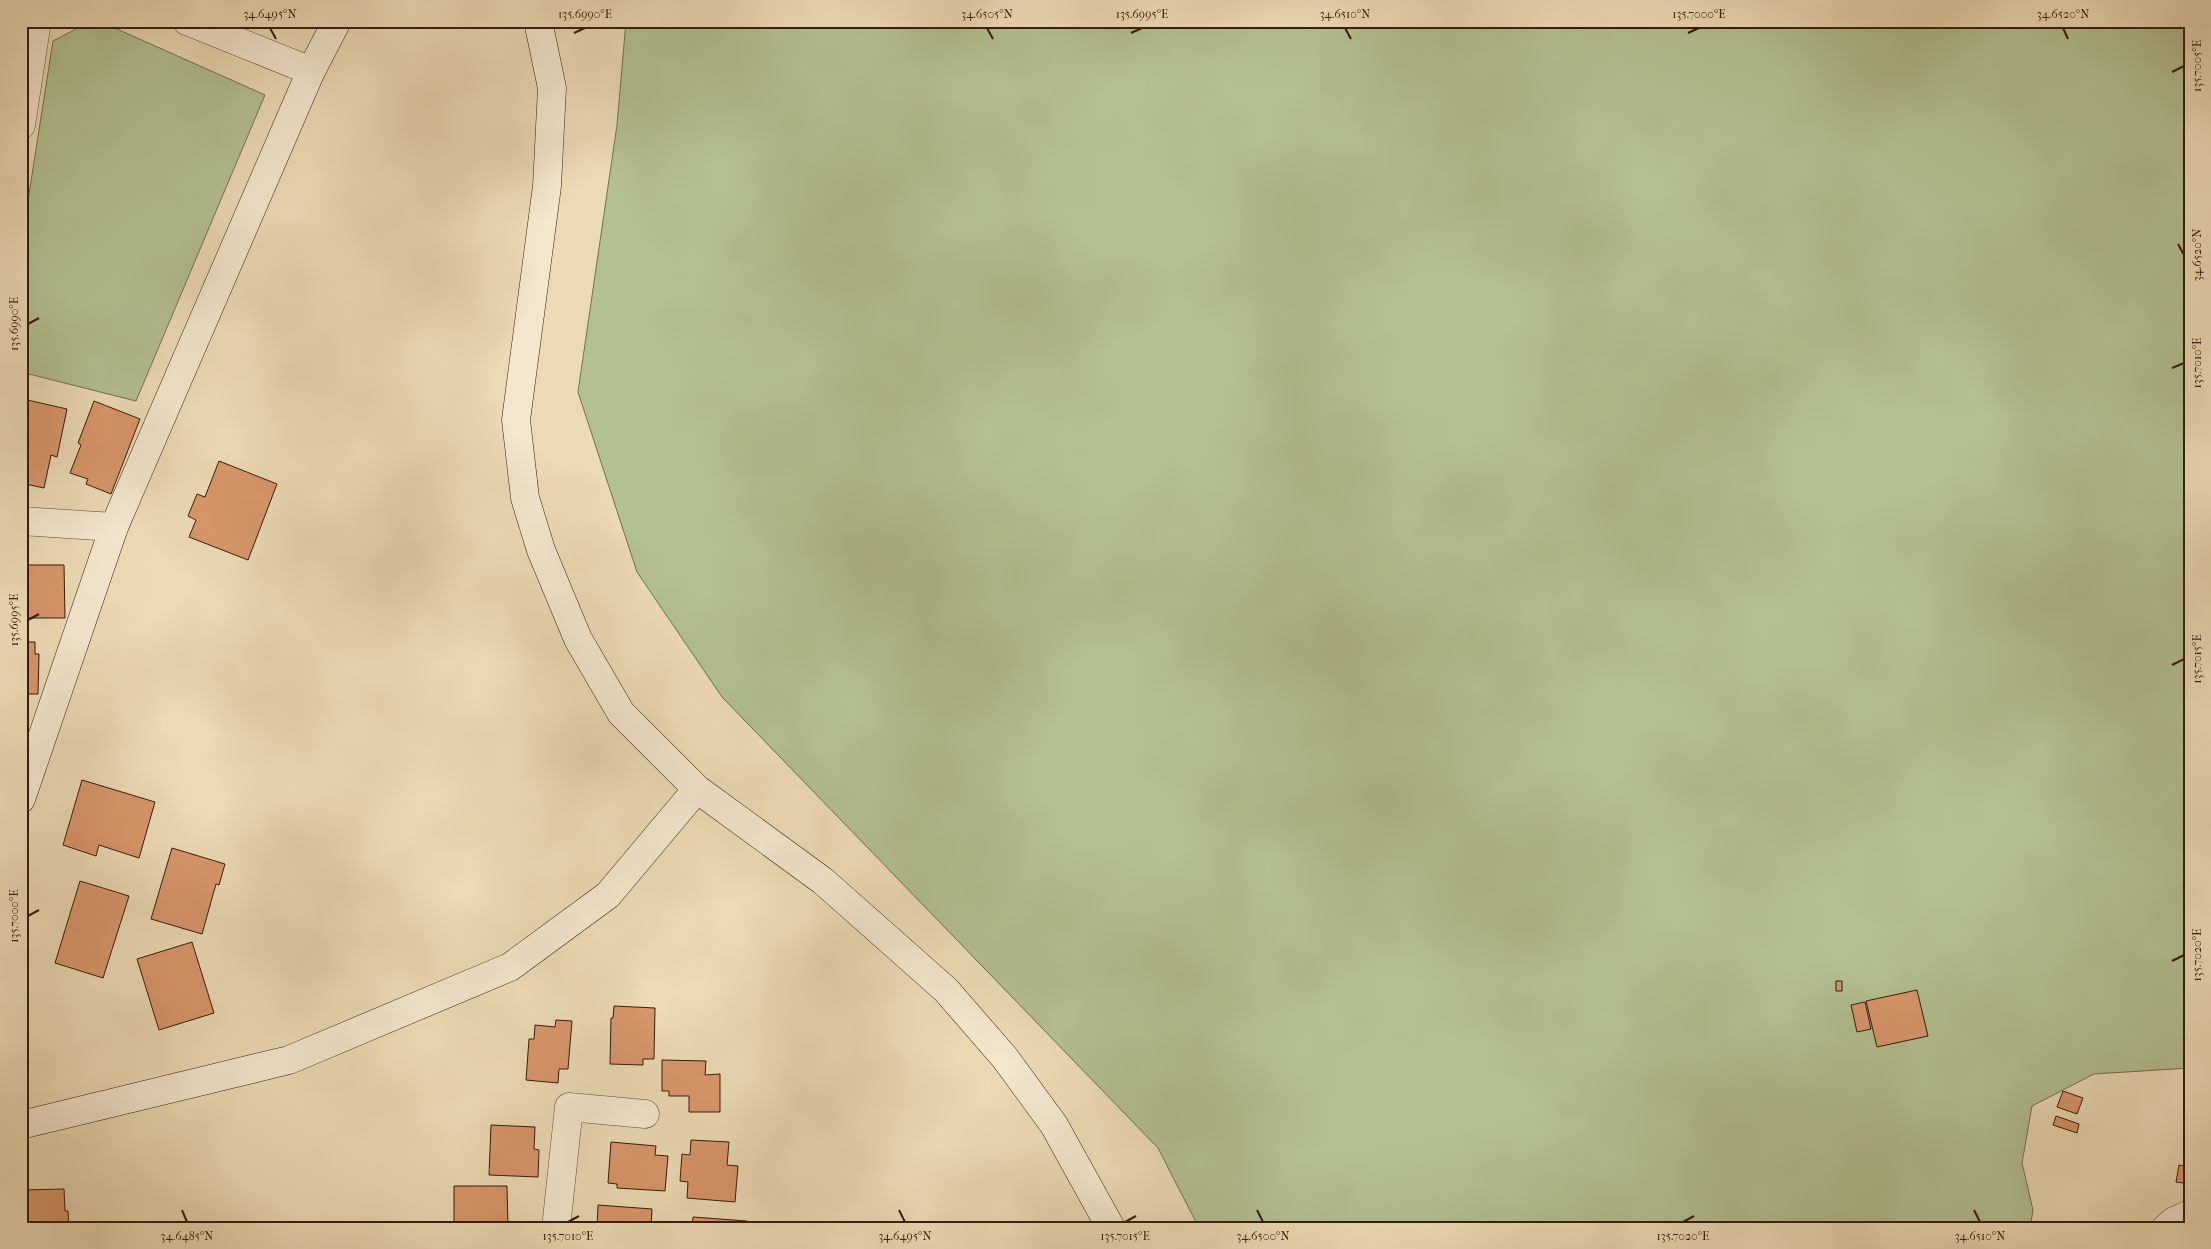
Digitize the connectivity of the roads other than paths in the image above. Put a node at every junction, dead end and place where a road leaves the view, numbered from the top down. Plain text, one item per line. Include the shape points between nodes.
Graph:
1 (37, 21) edge
2 (187, 21) edge
3 (337, 21) edge
4 (538, 21) edge
5 (311, 71) junction
6 (21, 125) edge
7 (21, 521) edge
8 (114, 527) junction
9 (697, 789) junction
10 (21, 799) edge
11 (645, 1114) dead end
12 (21, 1125) edge
13 (2190, 1214) edge
14 (556, 1228) edge
15 (1111, 1228) edge
16 (2166, 1228) edge

1 - 6 street
2 - 5 street
3 - 5 street
4 - 9 street via 552,88 547,186 516,420 525,498 541,550 578,639 621,713
5 - 8 street
7 - 8 street
8 - 10 street
9 - 12 street via 608,895 510,967 289,1060
9 - 15 street via 823,881 946,990 1005,1058 1054,1125
11 - 14 street via 569,1107
13 - 16 street

